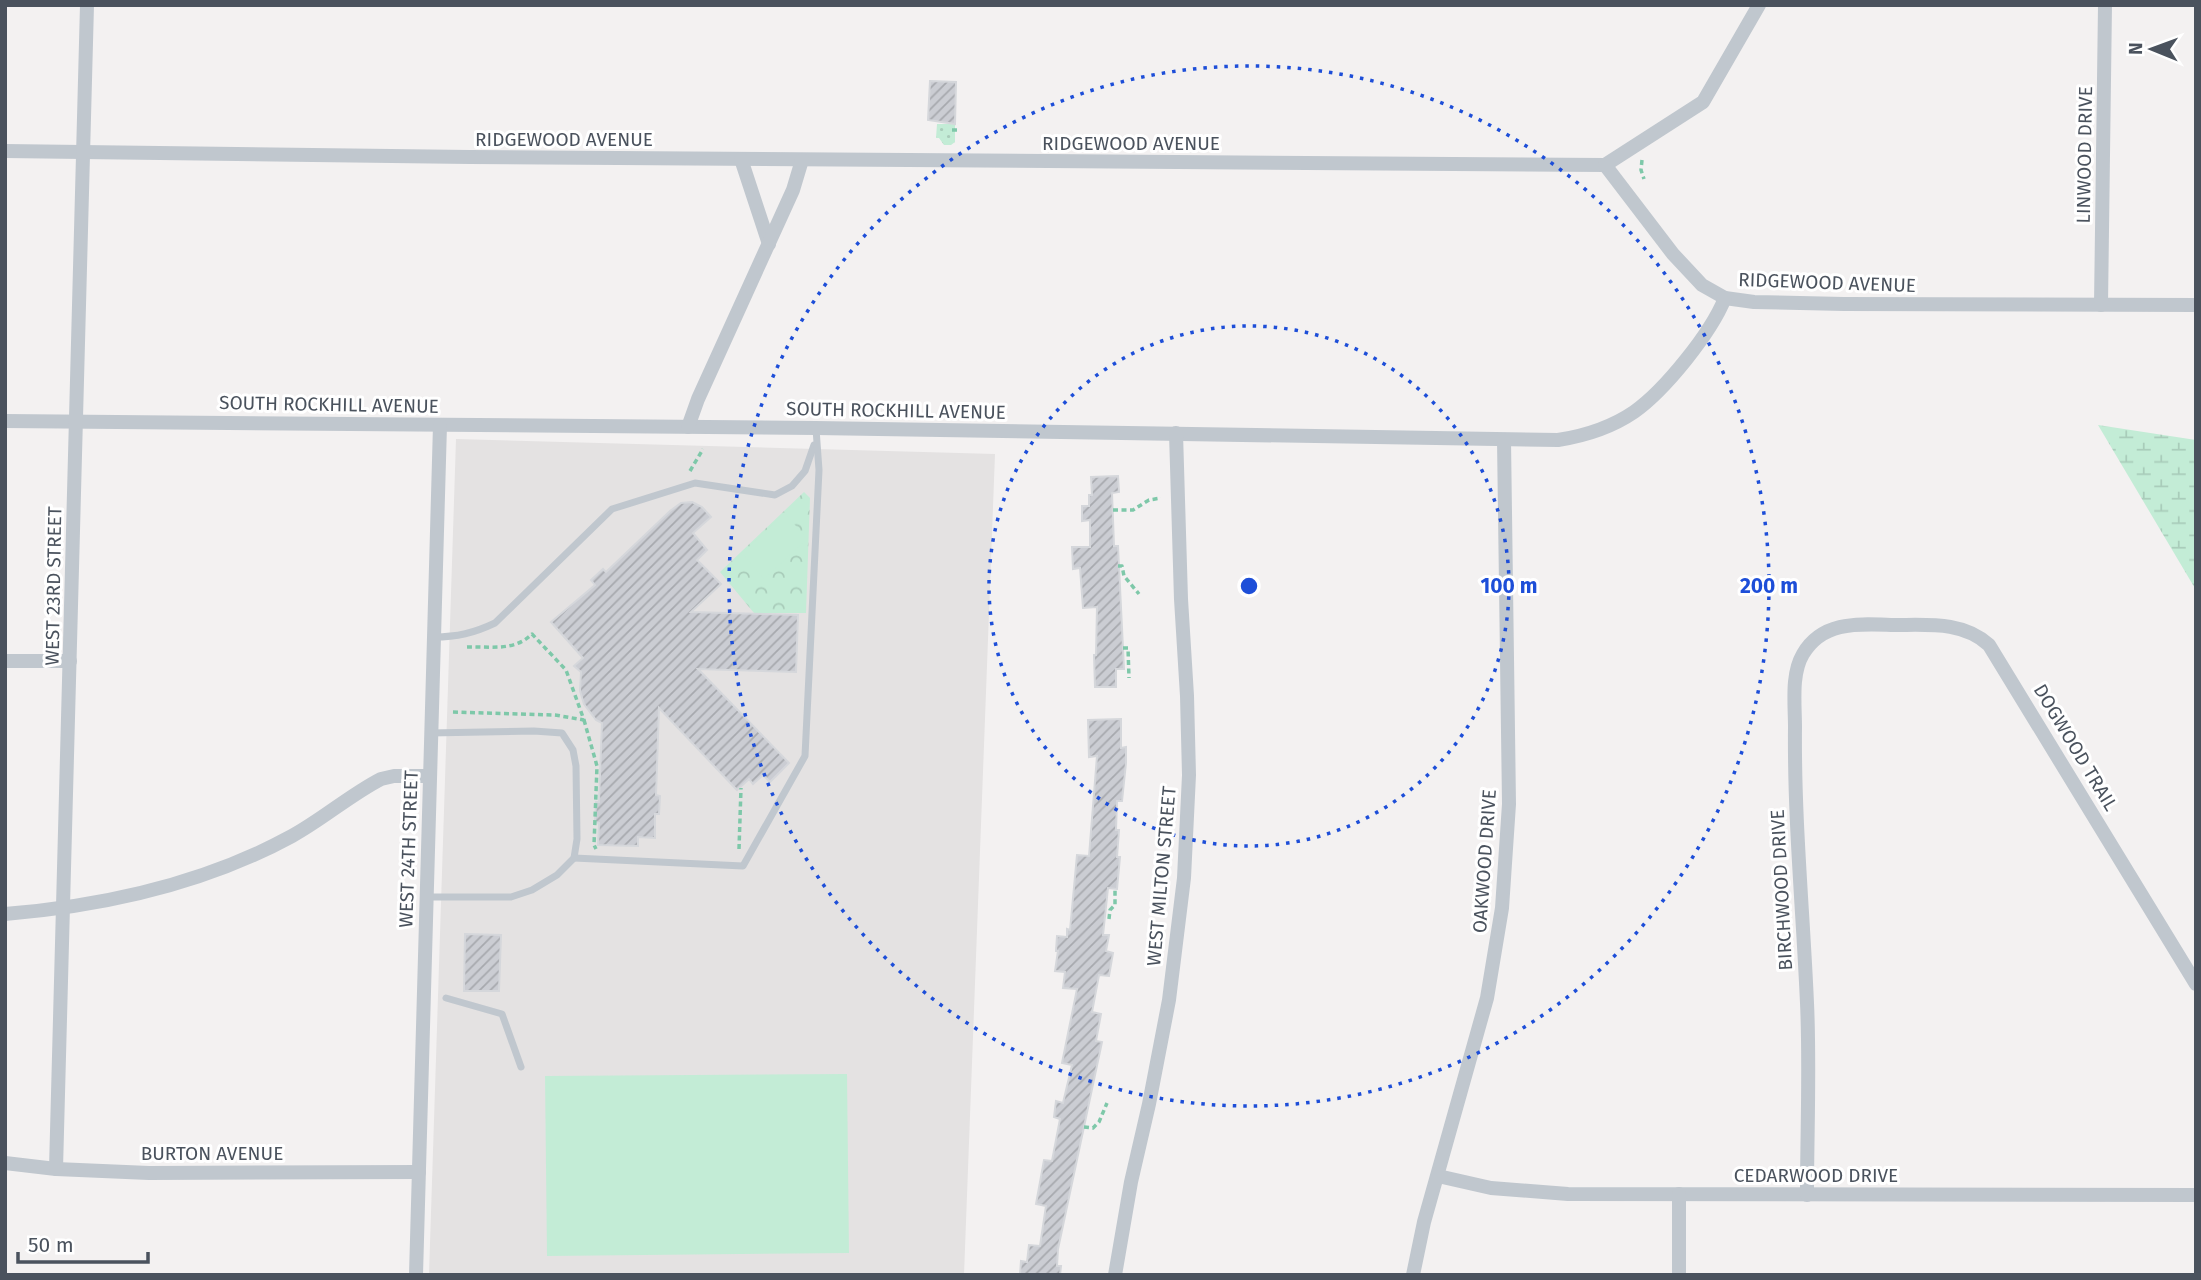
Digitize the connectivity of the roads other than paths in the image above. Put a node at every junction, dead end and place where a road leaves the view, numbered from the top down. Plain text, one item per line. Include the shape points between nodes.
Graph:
1 (87, 5) edge
2 (1759, 5) edge
3 (2105, 5) edge
4 (5, 151) edge
5 (83, 152) junction
6 (741, 159) junction
7 (803, 160) junction
8 (1605, 165) junction
9 (769, 244) junction
10 (1725, 298) junction
11 (2101, 305) junction
12 (2196, 305) edge
13 (5, 421) edge
14 (76, 421) junction
15 (440, 425) junction
16 (688, 427) junction
17 (816, 428) junction
18 (1176, 433) junction
19 (1504, 440) junction
20 (1862, 625) joint
21 (434, 638) junction
22 (5, 661) edge
23 (70, 661) junction
24 (430, 733) junction
25 (429, 776) junction
26 (574, 858) junction
27 (426, 897) junction
28 (64, 907) junction
29 (5, 914) edge
30 (2196, 984) edge
31 (446, 998) dead end
32 (521, 1067) dead end
33 (5, 1163) edge
34 (56, 1169) junction
35 (419, 1172) junction
36 (1437, 1176) junction
37 (1679, 1194) junction
38 (1807, 1195) junction
39 (2196, 1195) edge
40 (416, 1275) edge
41 (1115, 1275) edge
42 (1413, 1275) edge
43 (1679, 1275) edge

1 - 5 street, WEST 23RD STREET
2 - 8 street via 1703,102
3 - 11 street, LINWOOD DRIVE
4 - 5 street, RIDGEWOOD AVENUE
5 - 6 street, RIDGEWOOD AVENUE
5 - 14 street, WEST 23RD STREET
6 - 7 street, RIDGEWOOD AVENUE
6 - 9 street
7 - 8 street, RIDGEWOOD AVENUE
7 - 9 street
8 - 10 street, RIDGEWOOD AVENUE via 1673,254 1702,285
9 - 16 street
10 - 11 street, RIDGEWOOD AVENUE via 1844,304
10 - 19 street, SOUTH ROCKHILL AVENUE via 1693,350 1634,412 1579,436
11 - 12 street, RIDGEWOOD AVENUE
13 - 14 street, SOUTH ROCKHILL AVENUE
14 - 15 street, SOUTH ROCKHILL AVENUE
14 - 23 street, WEST 23RD STREET
15 - 16 street, SOUTH ROCKHILL AVENUE
15 - 21 street, WEST 24TH STREET
16 - 17 street, SOUTH ROCKHILL AVENUE
17 - 18 street, SOUTH ROCKHILL AVENUE
17 - 21 lane via 814,450 805,471 784,491 775,495 695,483 612,509 495,622 474,633
17 - 26 lane via 819,470 805,757 743,866
18 - 19 street, SOUTH ROCKHILL AVENUE
18 - 41 street, WEST MILTON STREET via 1189,775 1184,878 1169,1000
19 - 36 street, OAKWOOD DRIVE via 1507,856 1487,998
20 - 30 street, DOGWOOD TRAIL via 1960,628 1979,635 1989,645
20 - 38 street, BIRCHWOOD DRIVE via 1837,627 1815,639 1797,668 1794,783 1808,1053
21 - 24 street, WEST 24TH STREET
22 - 23 street
23 - 28 street, WEST 23RD STREET
24 - 25 street, WEST 24TH STREET
24 - 26 lane via 562,733 576,766
25 - 27 street, WEST 24TH STREET
25 - 28 street via 381,779 293,836 194,878
26 - 27 lane via 557,875 512,897
27 - 35 street, WEST 24TH STREET
28 - 29 street
28 - 34 street, WEST 23RD STREET
31 - 32 lane via 502,1014
33 - 34 street, BURTON AVENUE
34 - 35 street, BURTON AVENUE
35 - 40 street, WEST 24TH STREET
36 - 37 street, CEDARWOOD DRIVE via 1529,1192
36 - 42 street, OAKWOOD DRIVE
37 - 38 street, CEDARWOOD DRIVE
37 - 43 street
38 - 39 street, CEDARWOOD DRIVE

